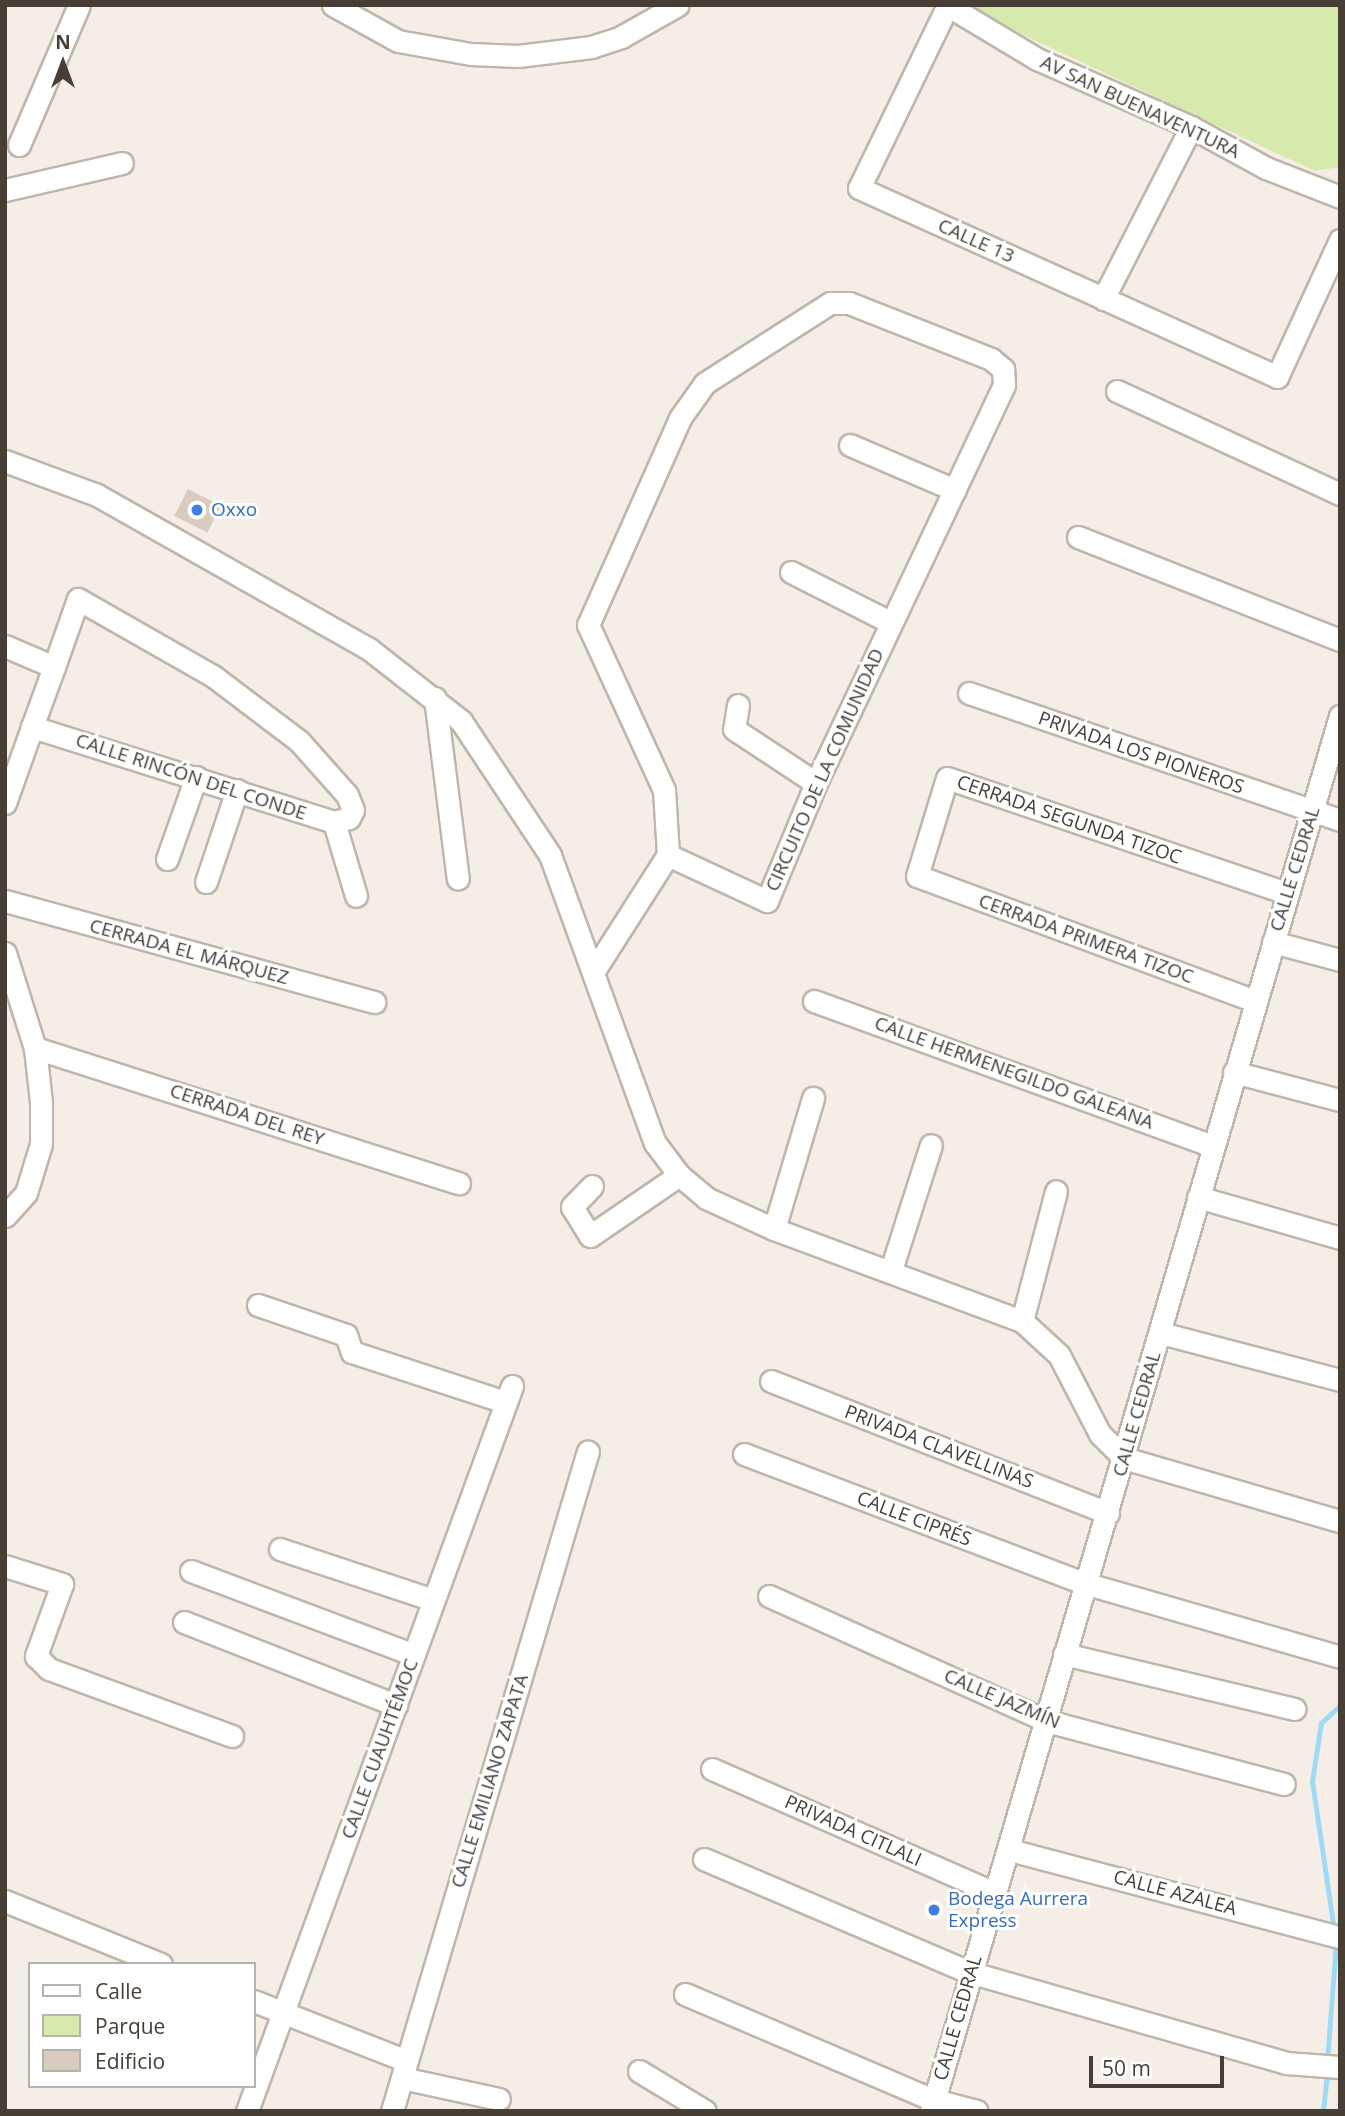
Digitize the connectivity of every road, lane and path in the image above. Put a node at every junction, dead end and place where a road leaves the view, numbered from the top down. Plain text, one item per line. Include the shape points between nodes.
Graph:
1 (79, 5) edge
2 (333, 5) edge
3 (678, 5) edge
4 (947, 6) edge
5 (1191, 127) junction
6 (19, 145) dead end
7 (122, 163) dead end
8 (5, 190) edge
9 (1340, 197) edge
10 (1340, 240) edge
11 (1103, 299) junction
12 (1117, 391) dead end
13 (850, 445) dead end
14 (5, 461) edge
15 (955, 490) junction
16 (1340, 494) edge
17 (1079, 537) dead end
18 (792, 572) dead end
19 (890, 622) junction
20 (1340, 640) edge
21 (5, 646) edge
22 (54, 667) junction
23 (969, 693) dead end
24 (435, 698) junction
25 (738, 705) dead end
26 (1340, 716) edge
27 (32, 727) junction
28 (10, 773) edge
29 (196, 777) junction
30 (816, 783) junction
31 (237, 790) junction
32 (5, 803) edge
33 (1312, 812) junction
34 (341, 820) junction
35 (1340, 820) edge
36 (668, 855) junction
37 (167, 859) dead end
38 (916, 876) joint
39 (458, 878) dead end
40 (206, 882) dead end
41 (1287, 893) junction
42 (356, 895) dead end
43 (5, 901) edge
44 (1273, 942) junction
45 (5, 953) edge
46 (1340, 960) edge
47 (595, 969) junction
48 (814, 1001) dead end
49 (1255, 1001) junction
50 (374, 1002) dead end
51 (35, 1048) junction
52 (1234, 1072) junction
53 (813, 1098) dead end
54 (1340, 1100) edge
55 (931, 1144) dead end
56 (1213, 1146) junction
57 (679, 1175) junction
58 (459, 1183) dead end
59 (592, 1186) dead end
60 (1056, 1191) dead end
61 (1198, 1197) junction
62 (5, 1216) edge
63 (774, 1229) junction
64 (1340, 1238) edge
65 (891, 1270) junction
66 (258, 1305) dead end
67 (1022, 1321) junction
68 (1161, 1333) junction
69 (1340, 1380) edge
70 (771, 1381) dead end
71 (588, 1451) dead end
72 (744, 1454) dead end
73 (1124, 1458) junction
74 (1108, 1513) junction
75 (1340, 1521) edge
76 (280, 1549) dead end
77 (5, 1566) edge
78 (191, 1571) dead end
79 (1084, 1583) junction
80 (769, 1596) dead end
81 (433, 1600) junction
82 (184, 1622) dead end
83 (414, 1654) junction
84 (1064, 1654) junction
85 (1337, 1656) edge
86 (396, 1705) junction
87 (1295, 1709) dead end
88 (1047, 1721) junction
89 (232, 1736) dead end
90 (712, 1769) dead end
91 (1284, 1784) dead end
92 (1010, 1850) junction
93 (704, 1859) dead end
94 (995, 1893) junction
95 (5, 1901) edge
96 (1340, 1937) edge
97 (156, 1962) edge
98 (969, 1972) junction
99 (685, 1994) dead end
100 (256, 2002) edge
101 (285, 2014) junction
102 (1340, 2067) edge
103 (405, 2069) junction
104 (639, 2071) dead end
105 (499, 2099) dead end
106 (933, 2106) edge
107 (247, 2111) edge
108 (392, 2111) edge
109 (705, 2111) edge
110 (976, 2111) edge

1 - 6 street
2 - 3 street via 398,41 519,57 591,47 621,37
4 - 5 street, AV SAN BUENAVENTURA via 1037,59
4 - 11 street, CALLE 13 via 859,188
5 - 9 street, AV SAN BUENAVENTURA via 1266,168
5 - 11 street
7 - 8 street
10 - 11 street, CALLE 13 via 1277,377
12 - 16 street
13 - 15 street
14 - 24 street via 116,506 369,649
15 - 19 street, CIRCUITO DE LA COMUNIDAD
15 - 36 street, CIRCUITO DE LA COMUNIDAD via 1004,385 1003,369 991,359 849,303 830,303 705,383 680,418 588,625 664,790
17 - 20 street
18 - 19 street
19 - 30 street, CIRCUITO DE LA COMUNIDAD
21 - 22 street
22 - 27 street
22 - 34 street via 78,599 213,676 299,741 347,795 353,810
23 - 33 street, PRIVADA LOS PIONEROS
24 - 39 street
24 - 47 street via 461,720 550,855
25 - 30 street via 734,729
26 - 33 street, CALLE CEDRAL
27 - 28 street
27 - 29 street, CALLE RINCÓN DEL CONDE
28 - 32 street
29 - 31 street, CALLE RINCÓN DEL CONDE
29 - 37 street
30 - 36 street, CIRCUITO DE LA COMUNIDAD via 767,901
31 - 34 street, CALLE RINCÓN DEL CONDE
31 - 40 street
33 - 35 street, PRIVADA LOS PIONEROS
33 - 41 street, CALLE CEDRAL
34 - 42 street
36 - 47 street
38 - 41 street, CERRADA SEGUNDA TIZOC via 947,778
38 - 49 street, CERRADA PRIMERA TIZOC
41 - 44 street, CALLE CEDRAL
43 - 50 street, CERRADA EL MÁRQUEZ
44 - 46 street
44 - 49 street, CALLE CEDRAL
45 - 51 street
47 - 57 street via 655,1143
48 - 56 street, CALLE HERMENEGILDO GALEANA
49 - 52 street, CALLE CEDRAL
51 - 58 street, CERRADA DEL REY
51 - 62 street via 41,1144 26,1193
52 - 54 street
52 - 56 street, CALLE CEDRAL
53 - 63 street
55 - 65 street
56 - 61 street, CALLE CEDRAL
57 - 59 street via 590,1236 572,1207
57 - 63 street via 706,1198
60 - 67 street
61 - 64 street
61 - 68 street, CALLE CEDRAL
63 - 65 street
65 - 67 street
66 - 81 street, CALLE CUAUHTÉMOC via 346,1335 352,1352 508,1394
67 - 73 street via 1059,1355 1100,1434
68 - 69 street
68 - 73 street, CALLE CEDRAL
70 - 74 street, PRIVADA CLAVELLINAS
71 - 103 street, CALLE EMILIANO ZAPATA
72 - 79 street, CALLE CIPRÉS
73 - 74 street, CALLE CEDRAL
73 - 75 street
74 - 79 street, CALLE CEDRAL
76 - 81 street
77 - 89 street via 62,1584 36,1656 49,1670
78 - 83 street
79 - 84 street, CALLE CEDRAL
79 - 85 street, CALLE CIPRÉS
80 - 88 street, CALLE JAZMÍN
81 - 83 street, CALLE CUAUHTÉMOC
82 - 86 street
83 - 86 street, CALLE CUAUHTÉMOC
84 - 87 street
84 - 88 street, CALLE CEDRAL
86 - 101 street, CALLE CUAUHTÉMOC
88 - 91 street, CALLE JAZMÍN
88 - 92 street, CALLE CEDRAL
90 - 94 street, PRIVADA CITLALI
92 - 94 street, CALLE CEDRAL
92 - 96 street, CALLE AZALEA
93 - 98 street
94 - 98 street, CALLE CEDRAL
95 - 97 street
98 - 102 street via 1286,2063
98 - 106 street, CALLE CEDRAL
99 - 106 street
100 - 101 street
101 - 103 street
101 - 107 street, CALLE CUAUHTÉMOC
103 - 105 street
103 - 108 street, CALLE EMILIANO ZAPATA
104 - 109 street
106 - 110 street

